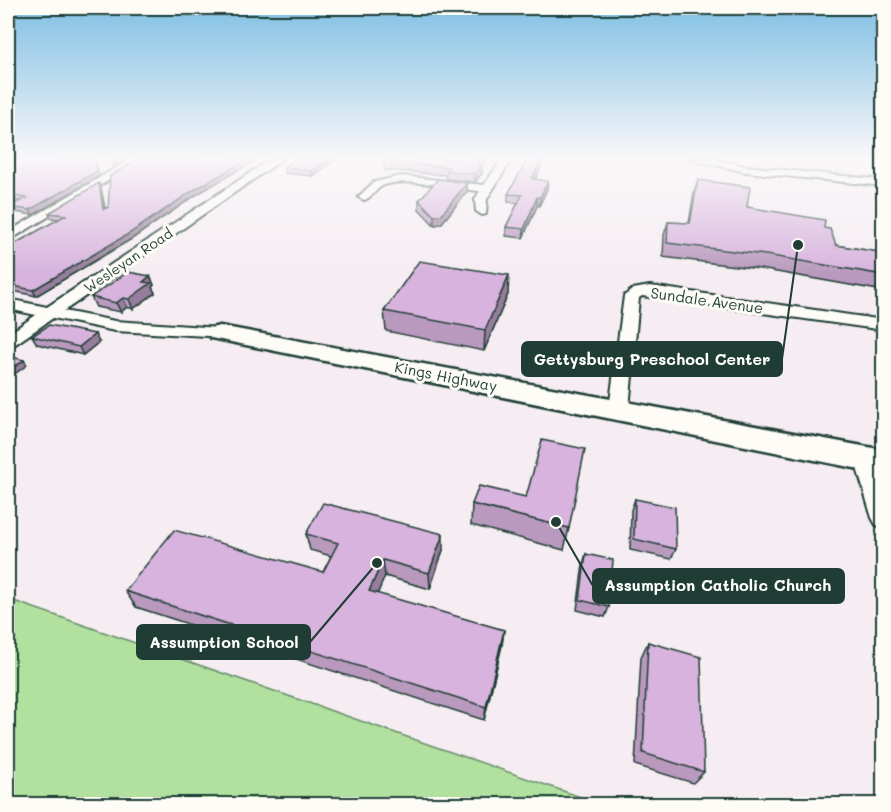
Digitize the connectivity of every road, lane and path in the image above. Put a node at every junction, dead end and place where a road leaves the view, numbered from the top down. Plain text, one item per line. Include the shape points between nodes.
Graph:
1 (75, 197) edge
2 (222, 197) edge
3 (483, 197) edge
4 (482, 211) dead end
5 (8, 237) edge
6 (8, 304) edge
7 (50, 312) junction
8 (884, 325) edge
9 (220, 333) joint
10 (8, 341) edge
11 (619, 409) junction
12 (874, 460) edge
13 (884, 518) edge

1 - 5 street
2 - 7 street, Wesleyan Road
3 - 4 street
6 - 7 street, Kings Highway
7 - 9 street, Kings Highway via 116,326
7 - 10 street, Wesleyan Road
8 - 11 street, Sundale Avenue via 638,292 632,296
9 - 11 street, Kings Highway
11 - 12 street, Kings Highway
12 - 13 street

